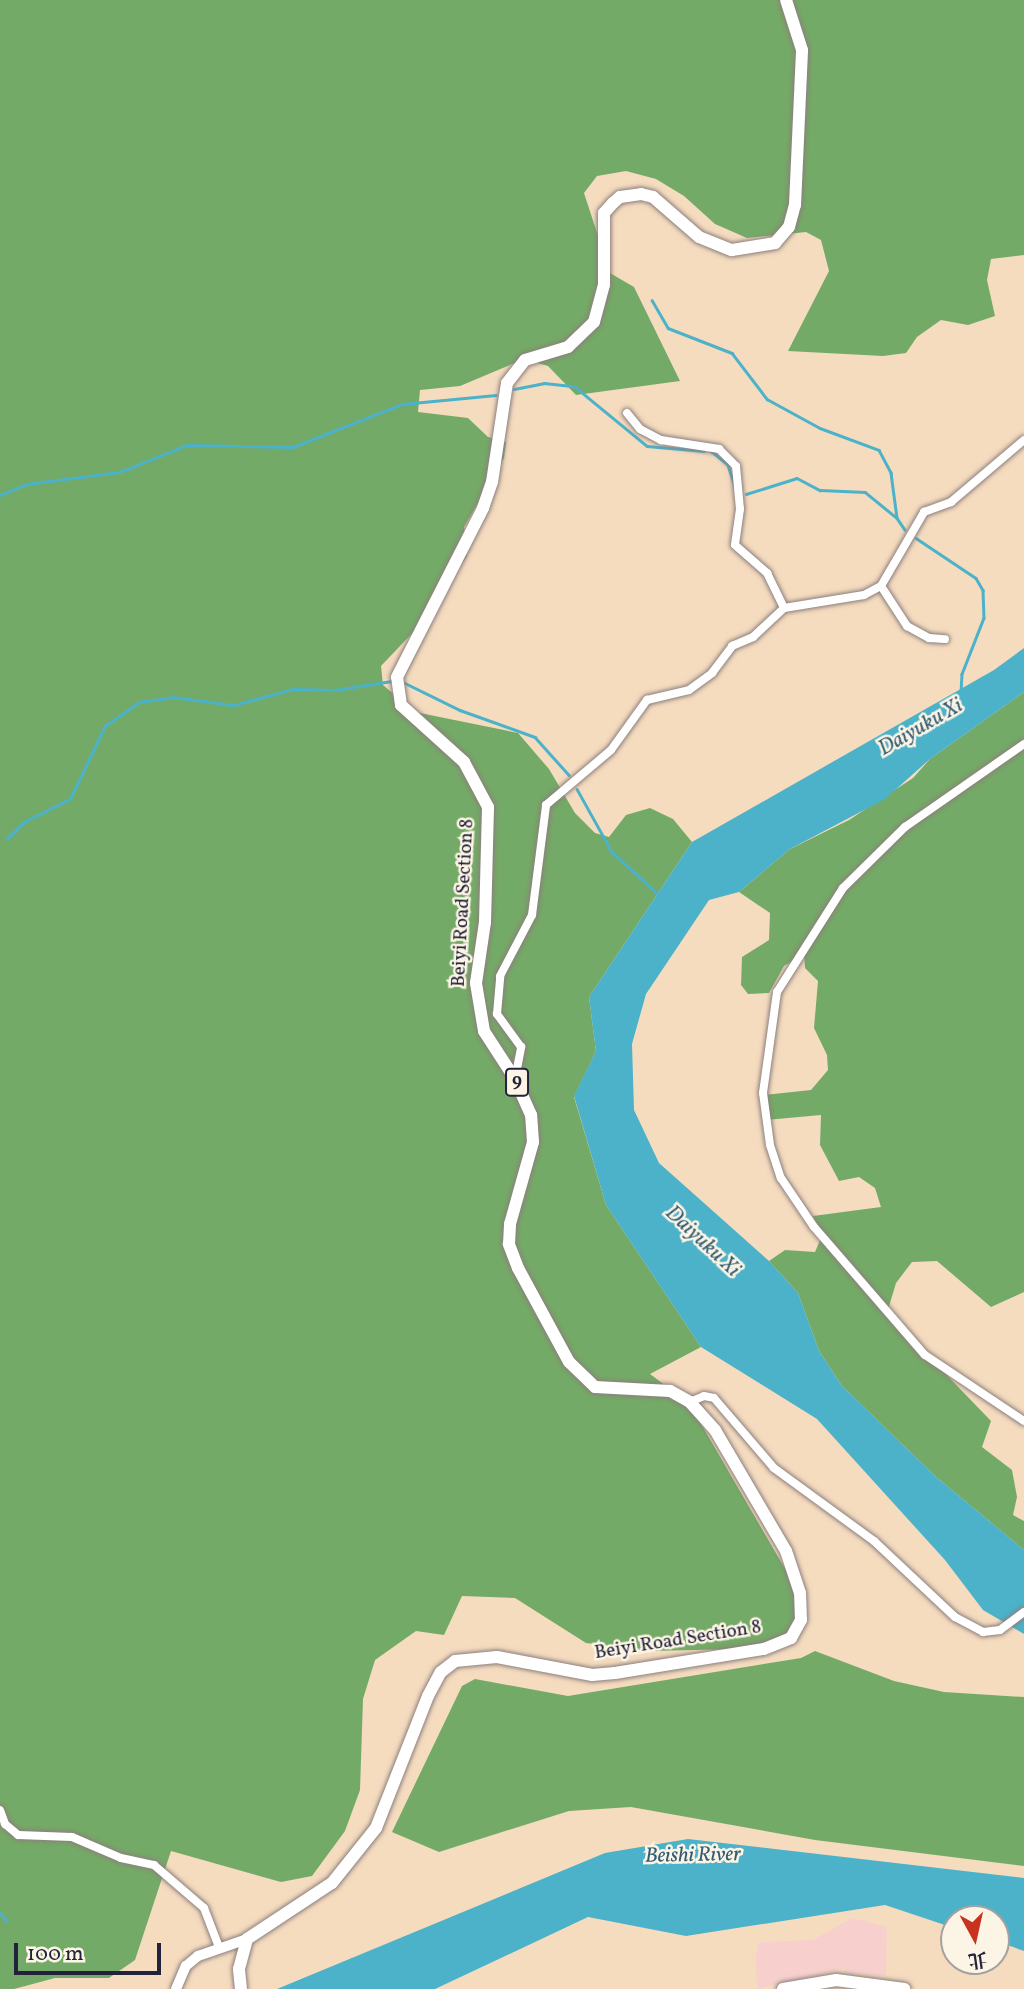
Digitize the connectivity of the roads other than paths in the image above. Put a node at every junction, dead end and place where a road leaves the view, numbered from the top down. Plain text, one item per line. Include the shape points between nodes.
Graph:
1 (786, 0) edge
2 (627, 413) dead end
3 (1024, 440) edge
4 (881, 586) junction
5 (785, 608) junction
6 (945, 639) dead end
7 (1024, 744) edge
8 (515, 1079) junction
9 (690, 1402) junction
10 (1024, 1421) edge
11 (1024, 1612) edge
12 (0, 1810) edge
13 (247, 1939) junction
14 (219, 1947) junction
15 (176, 1989) edge
16 (241, 1989) edge
17 (783, 1989) edge
18 (904, 1989) edge

1 - 8 main road, Beiyi Road Section 8 / 9 via 802,50 795,205 789,227 775,243 732,250 699,237 653,197 632,195 613,203 604,213 604,285 593,321 568,347 525,360 507,383 492,482 483,508 400,663 401,705 464,762 488,807 478,1006 484,1031
2 - 5 street via 640,429 661,440 719,449 736,466 740,509 735,545 767,573
3 - 4 street via 951,502 924,513
4 - 5 street via 864,595
4 - 6 street via 907,626 929,638
5 - 8 street via 753,637 732,646 712,673 689,690 647,700 611,750 546,805 532,915 500,976 497,1014 521,1047
7 - 10 street via 905,827 843,888 778,992 763,1093 770,1145 781,1178 814,1227 925,1355
8 - 9 main road, Beiyi Road Section 8 / 9 via 531,1115 533,1142 510,1224 509,1244 543,1318 569,1362 595,1387 661,1389
9 - 11 street via 704,1396 714,1398 774,1468 874,1541 955,1617 983,1632 1000,1630
9 - 13 main road, Beiyi Road Section 8 / 9 via 733,1456 786,1551 802,1605 801,1620 791,1638 764,1649 592,1675 497,1657 455,1661 441,1672 428,1696 376,1828 353,1862 332,1883
12 - 14 street via 5,1824 18,1835 72,1837 121,1858 154,1865 204,1909
13 - 14 street
13 - 16 main road via 239,1969
14 - 15 street via 186,1966
17 - 18 main road via 836,1980

